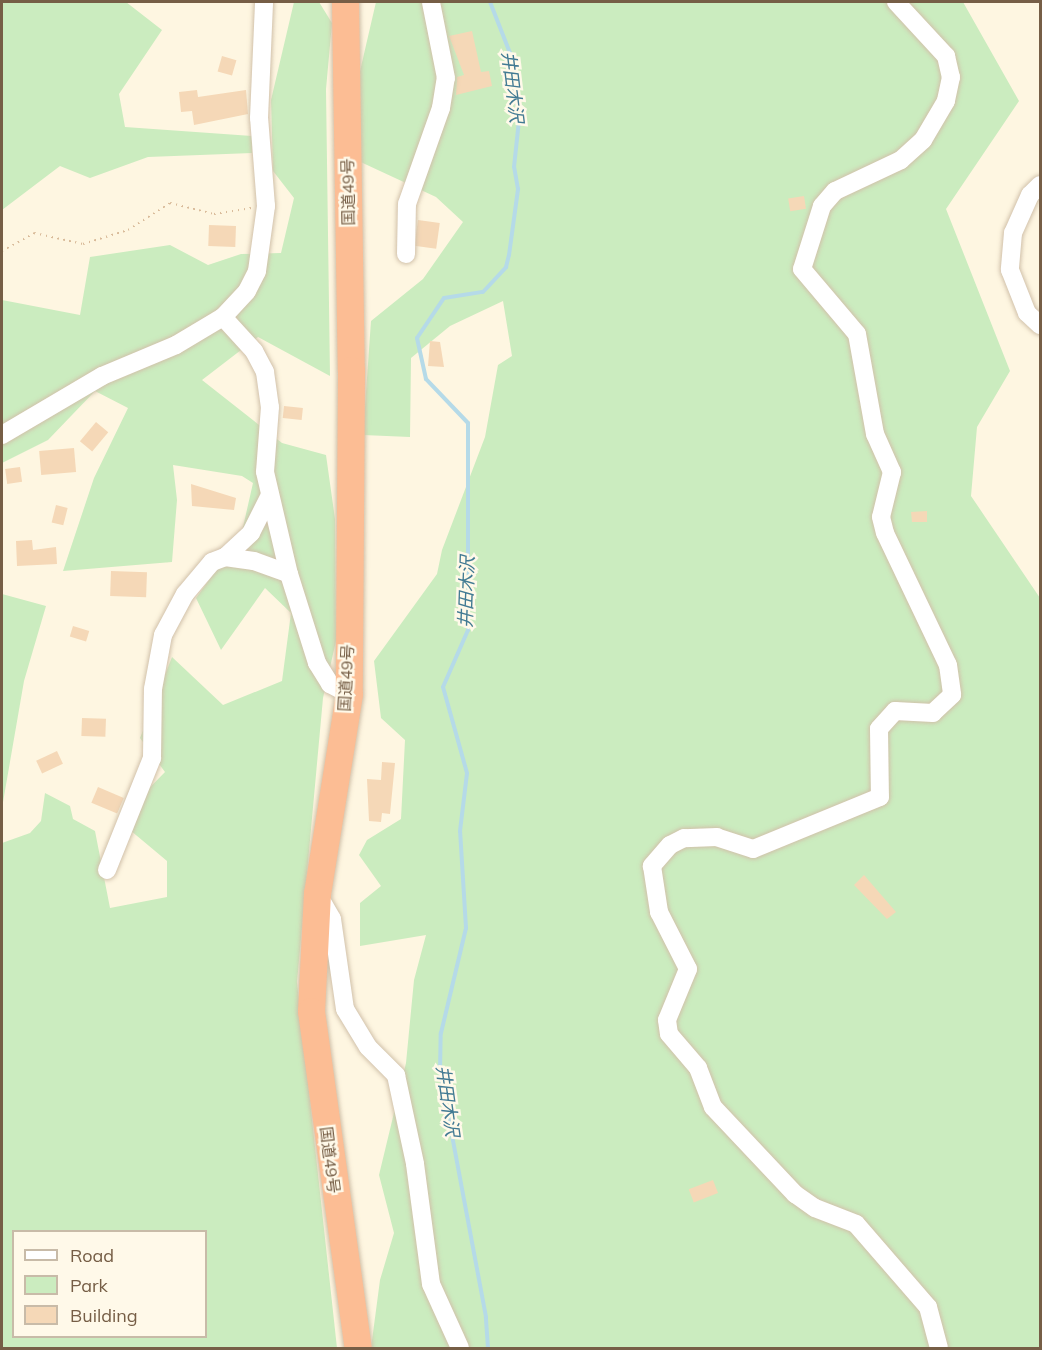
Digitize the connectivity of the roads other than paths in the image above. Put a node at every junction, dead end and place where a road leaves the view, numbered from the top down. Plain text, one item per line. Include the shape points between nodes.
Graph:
1 (345, 2) edge
2 (431, 2) edge
3 (896, 2) edge
4 (260, 4) edge
5 (1041, 185) edge
6 (406, 254) dead end
7 (223, 317) junction
8 (1041, 325) edge
9 (2, 435) edge
10 (270, 495) junction
11 (225, 557) junction
12 (289, 574) junction
13 (348, 694) junction
14 (107, 870) dead end
15 (317, 893) junction
16 (358, 1348) edge
17 (460, 1348) edge
18 (939, 1348) edge

1 - 13 highway, 国道49号 via 351,370
2 - 6 street via 447,78 441,108 407,204
3 - 18 street via 946,56 951,77 946,101 923,140 901,159 835,191 822,206 802,269 857,333 875,434 892,472 881,517 885,533 948,665 952,694 933,713 895,711 885,720 879,729 880,797 753,849 717,837 684,838 670,845 652,866 658,912 688,969 667,1020 669,1035 698,1068 703,1087 721,1116 795,1194 815,1208 856,1224 928,1307
4 - 7 street via 259,118 266,206 257,271 247,291
5 - 8 street via 1030,195 1013,233 1010,270 1027,313
7 - 9 street via 177,345 102,376
7 - 10 street via 254,351 265,372 270,407 265,472
10 - 11 street via 251,533
10 - 12 street
11 - 12 street via 254,561
11 - 14 street via 212,562 185,594 164,634 153,689 152,758
12 - 13 street via 317,663 330,684
13 - 15 highway, 国道49号
15 - 16 highway, 国道49号 via 311,1011
15 - 17 street via 332,919 345,1009 368,1047 396,1075 415,1164 431,1284

